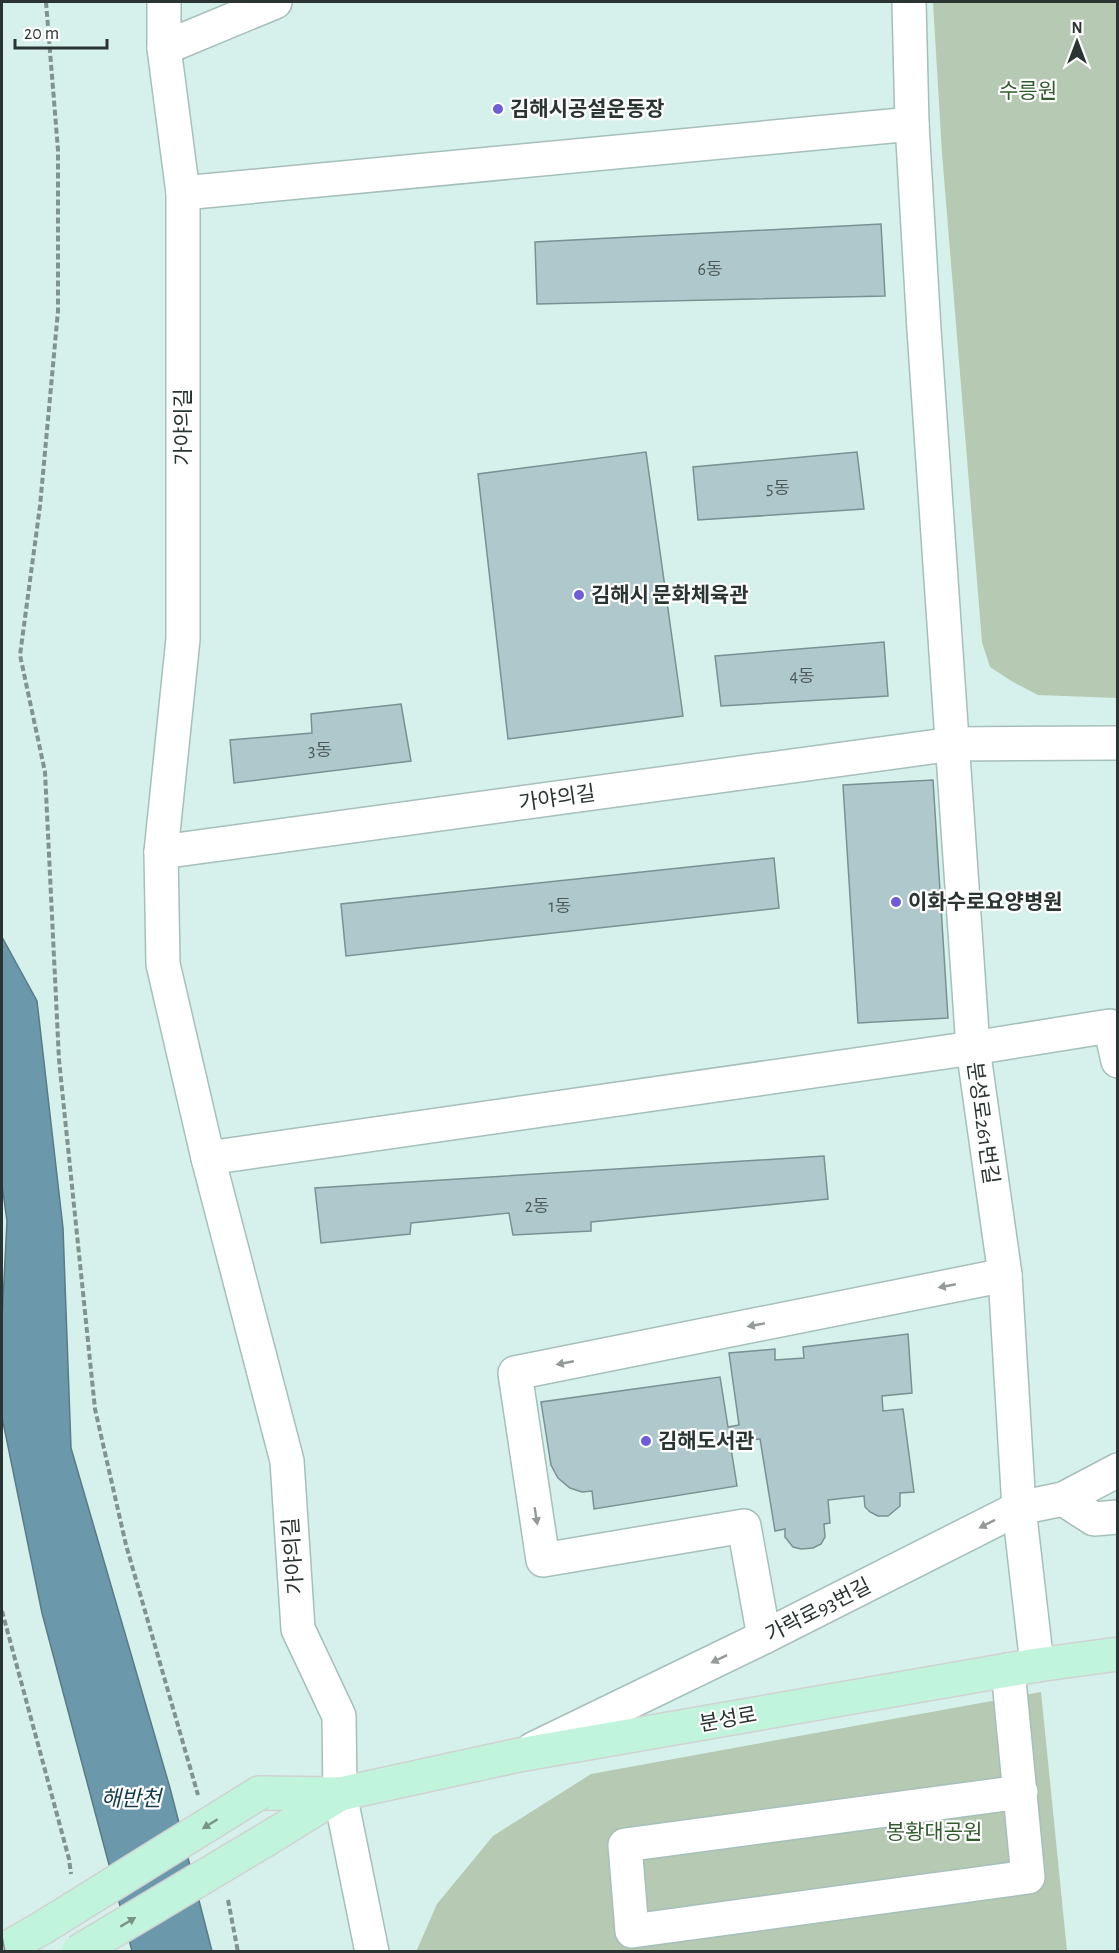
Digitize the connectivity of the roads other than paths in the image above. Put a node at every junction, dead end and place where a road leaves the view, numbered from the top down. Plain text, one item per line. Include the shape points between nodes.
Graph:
1 (164, 2) edge
2 (275, 2) edge
3 (909, 2) edge
4 (164, 48) junction
5 (912, 124) junction
6 (183, 193) junction
7 (1118, 743) edge
8 (953, 744) junction
9 (161, 852) junction
10 (973, 1048) junction
11 (1118, 1061) edge
12 (208, 1158) junction
13 (1005, 1275) junction
14 (1118, 1470) edge
15 (1063, 1499) junction
16 (1019, 1508) junction
17 (1118, 1517) edge
18 (764, 1637) junction
19 (1118, 1654) edge
20 (1023, 1667) junction
21 (519, 1755) junction
22 (1021, 1792) junction
23 (340, 1794) junction
24 (2, 1951) edge
25 (78, 1952) edge
26 (372, 1952) edge

1 - 4 street, 가야의길
2 - 4 street
3 - 5 street, 분성로261번길
4 - 6 street, 가야의길
5 - 6 street
5 - 8 street, 분성로261번길
6 - 9 street, 가야의길 via 183,639
7 - 8 street
8 - 9 street, 가야의길
8 - 10 street, 분성로261번길
9 - 12 street, 가야의길 via 163,964
10 - 11 street via 1110,1026
10 - 12 street
10 - 13 street, 분성로261번길
12 - 23 street, 가야의길 via 287,1461 297,1629 339,1716
13 - 16 street, 분성로261번길
13 -> 18 street via 515,1373 543,1560 744,1526
14 - 15 street, 가락로93번길
15 - 16 street, 가락로93번길
15 - 17 street via 1094,1519
16 -> 18 street, 가락로93번길
16 - 20 street, 분성로261번길
18 -> 21 street, 가락로93번길
19 - 20 main road, 분성로
20 - 21 main road, 분성로
20 - 22 street, 분성로261번길
21 - 23 main road, 분성로
22 - 22 street, 분성로261번길 via 1028,1876 632,1931 625,1845
23 -> 24 main road, 분성로, bridge via 260,1794
25 -> 23 main road, 분성로, bridge
23 - 26 street, 가야의길

